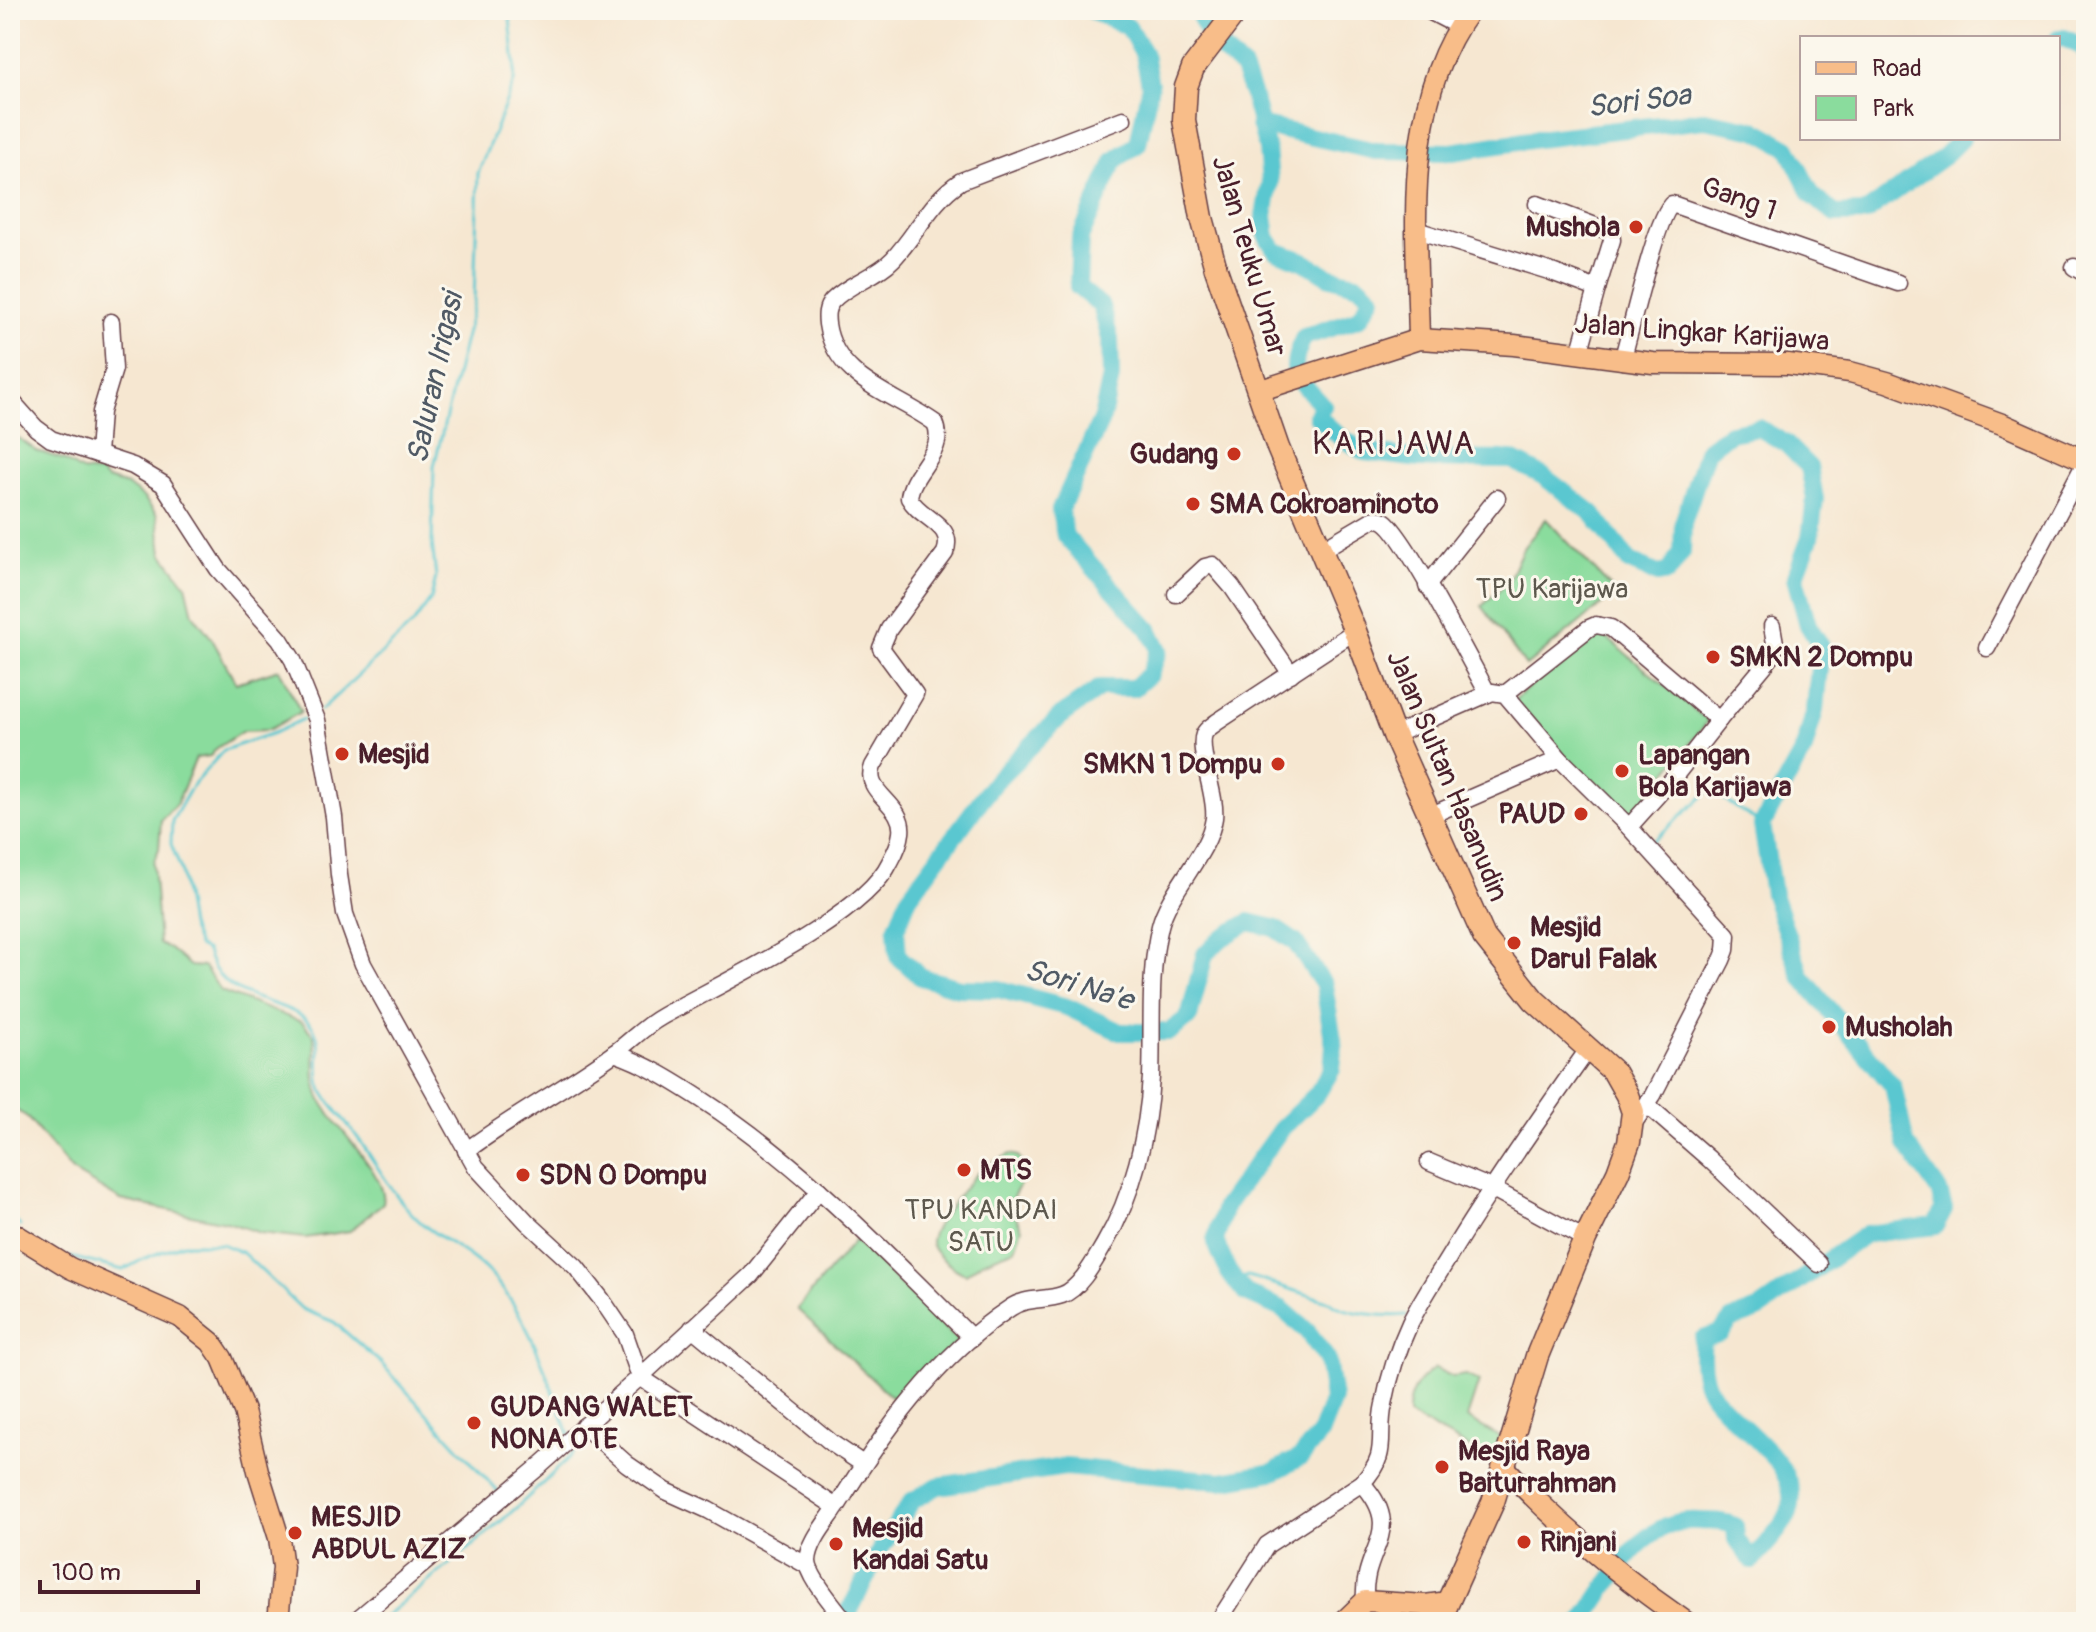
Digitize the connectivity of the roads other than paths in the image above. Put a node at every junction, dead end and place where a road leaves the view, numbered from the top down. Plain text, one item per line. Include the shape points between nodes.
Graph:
1 (1237, 10) edge
2 (1427, 10) edge
3 (1464, 18) edge
4 (1123, 119) dead end
5 (1537, 204) dead end
6 (1416, 230) junction
7 (1898, 283) dead end
8 (1597, 289) junction
9 (111, 322) dead end
10 (1419, 339) junction
11 (1579, 354) junction
12 (1622, 361) junction
13 (1258, 391) junction
14 (10, 399) edge
15 (98, 454) junction
16 (2086, 461) edge
17 (1497, 498) dead end
18 (1321, 550) junction
19 (1427, 586) junction
20 (1176, 594) dead end
21 (1772, 626) dead end
22 (1355, 631) junction
23 (1987, 648) dead end
24 (1291, 674) junction
25 (1496, 694) junction
26 (1719, 720) junction
27 (1394, 735) junction
28 (1560, 759) junction
29 (1429, 816) junction
30 (1629, 827) junction
31 (1589, 1048) junction
32 (614, 1053) junction
33 (1642, 1098) junction
34 (466, 1151) junction
35 (1429, 1162) dead end
36 (1491, 1188) junction
37 (819, 1190) junction
38 (10, 1231) edge
39 (1585, 1239) junction
40 (1819, 1264) dead end
41 (692, 1328) junction
42 (972, 1338) junction
43 (640, 1377) junction
44 (584, 1426) junction
45 (863, 1464) junction
46 (1504, 1467) junction
47 (1362, 1483) junction
48 (1527, 1491) junction
49 (1493, 1502) junction
50 (836, 1507) junction
51 (808, 1566) junction
52 (1365, 1601) junction
53 (1392, 1604) junction
54 (1444, 1612) edge
55 (278, 1622) edge
56 (354, 1622) edge
57 (846, 1622) edge
58 (1218, 1622) edge
59 (1343, 1622) edge
60 (1412, 1622) edge
61 (1686, 1622) edge

1 - 13 highway, Jalan Teuku Umar via 1193,68 1184,120 1202,218
2 - 3 street
3 - 6 main road via 1441,61 1422,129
4 - 32 street via 961,181 938,199 891,261 828,307 828,332 846,367 935,423 939,436 909,498 949,541 881,648 915,694 870,776 899,817 898,844 888,867 852,904 729,982 659,1018
5 - 8 street via 1611,232
6 - 8 street
6 - 10 main road
7 - 12 street, Gang 1 via 1672,204
8 - 11 street
9 - 15 street via 114,369 101,412
10 - 11 main road, Jalan Lingkar Karijawa
10 - 13 main road, Jalan Lingkar Karijawa
11 - 12 main road, Jalan Lingkar Karijawa
12 - 16 main road, Jalan Lingkar Karijawa via 1788,364 1850,372 2002,424
13 - 18 highway, Jalan Sultan Hasanudin
14 - 15 street via 51,439
15 - 34 street via 163,484 199,543 293,660 317,720 352,937
16 - 23 street
17 - 19 street
18 - 19 street via 1380,520
18 - 22 highway, Jalan Sultan Hasanudin
19 - 25 street
20 - 24 street via 1213,565
21 - 26 street via 1773,655
22 - 24 street
22 - 27 highway, Jalan Sultan Hasanudin
24 - 42 street via 1203,736 1214,816 1162,918 1152,972 1151,1080 1137,1163 1122,1209 1073,1289 1015,1304
25 - 26 street via 1589,628 1604,625
25 - 27 street
25 - 28 street
26 - 30 street
27 - 29 highway, Jalan Sultan Hasanudin
28 - 29 street
28 - 30 street
29 - 31 highway, Jalan Sultan Hasanudin via 1484,937 1534,1000
30 - 33 street via 1727,940 1722,960
31 - 33 highway, Jalan Sultan Hasanudin
31 - 36 street
32 - 34 street
32 - 37 street via 654,1069 732,1119
33 - 39 highway, Jalan Sultan Hasanudin via 1632,1105 1633,1124 1618,1172
33 - 40 street
34 - 43 street via 602,1300 625,1334
35 - 36 street
36 - 39 street
36 - 47 street via 1410,1323 1383,1406 1378,1462
37 - 41 street via 751,1275
37 - 42 street
38 - 55 main road via 70,1268 180,1317 222,1358 244,1411 279,1538 283,1567
39 - 46 highway, Jalan Sultan Hasanudin via 1537,1356
41 - 43 street
41 - 45 street
42 - 45 street via 901,1411
43 - 44 street
43 - 50 street
44 - 51 street via 666,1491
44 - 56 street
45 - 50 street
46 - 48 main road
46 - 49 highway, Jalan Sultan Hasanudin
47 - 52 street via 1377,1500 1383,1519
47 - 58 street via 1267,1545
48 - 49 main road
48 - 61 main road
49 - 54 highway, Jalan Sultan Hasanudin
50 - 51 street via 809,1552
51 - 57 street
52 - 53 main road
52 - 59 main road
53 - 54 main road via 1425,1605
53 - 60 main road

